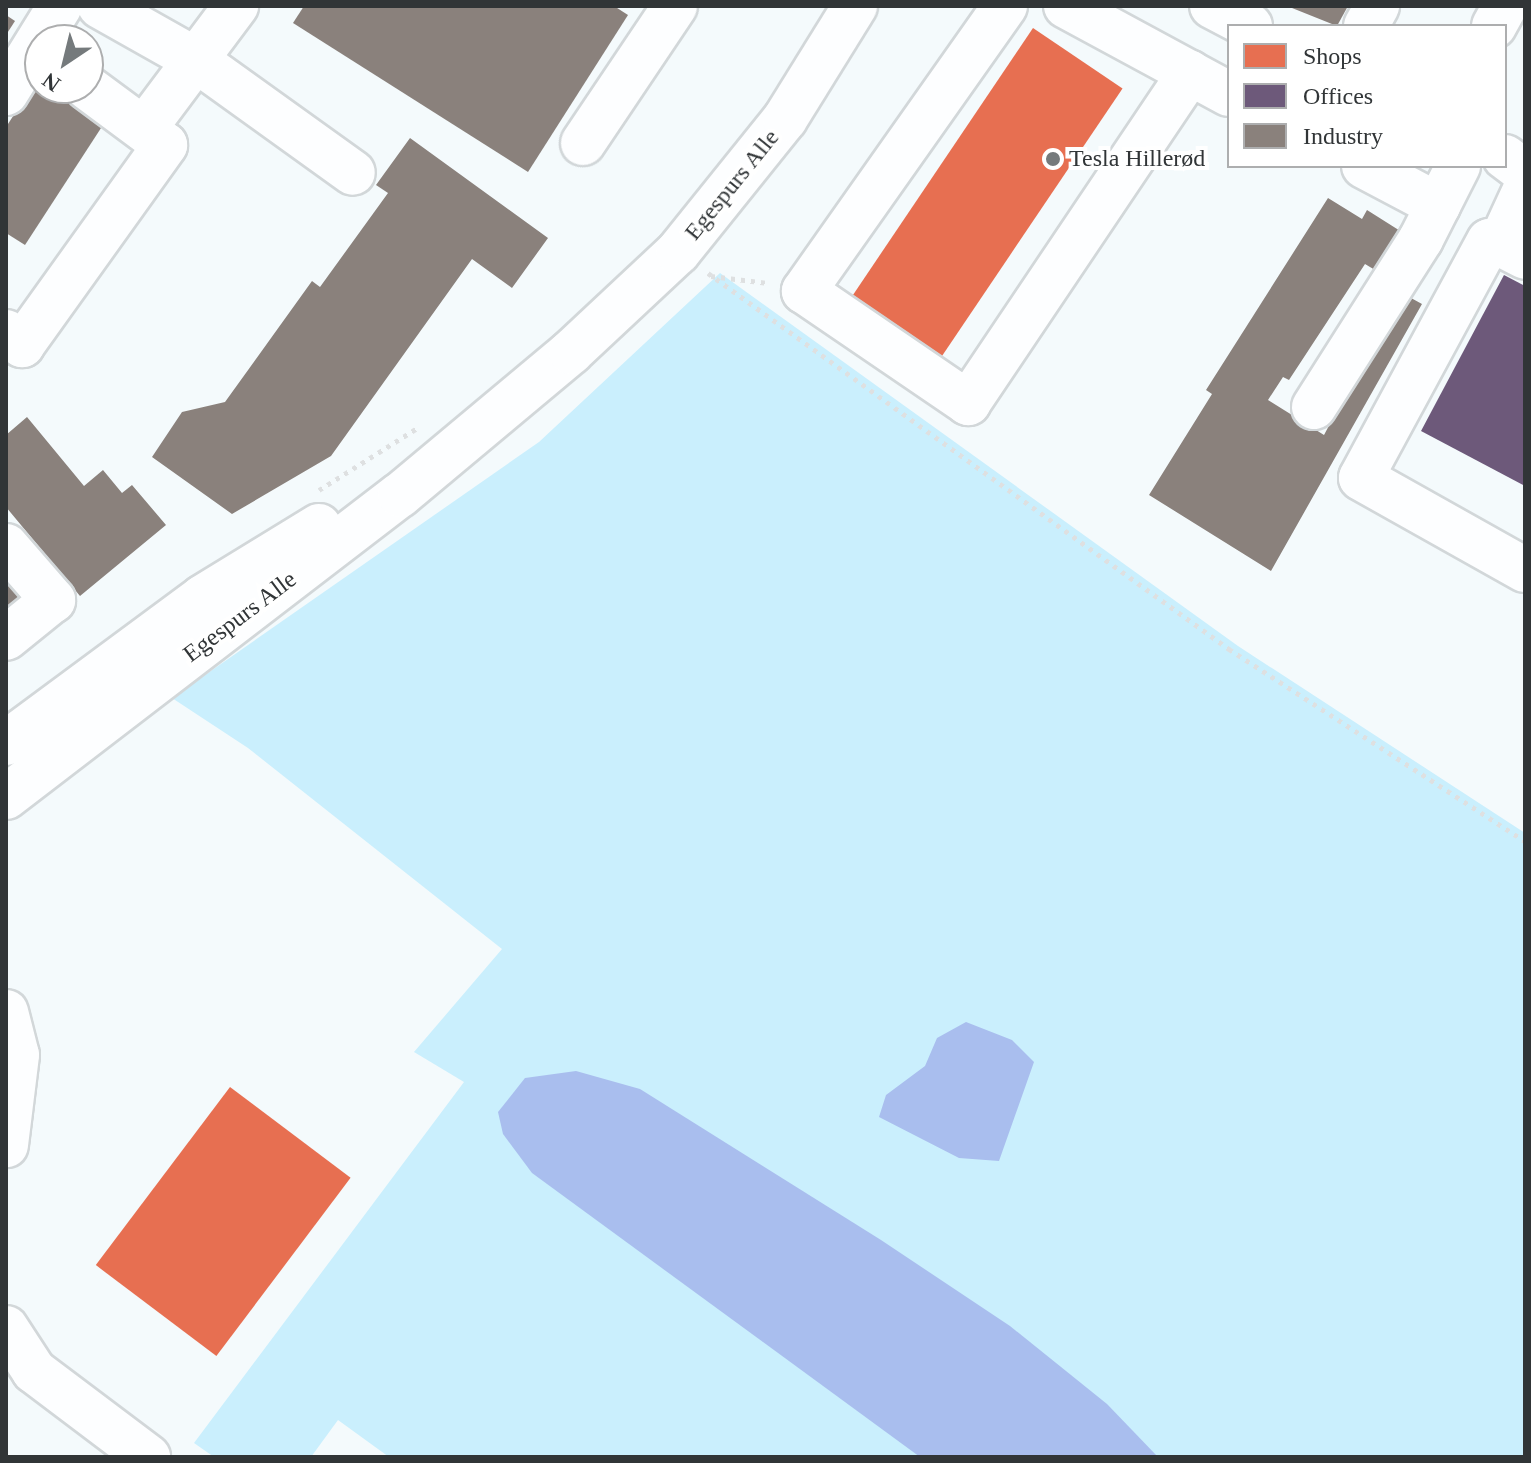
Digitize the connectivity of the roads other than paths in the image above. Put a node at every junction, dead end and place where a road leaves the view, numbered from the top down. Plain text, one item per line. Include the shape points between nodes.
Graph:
1 (60, 6) edge
2 (100, 6) edge
3 (236, 6) edge
4 (675, 6) edge
5 (855, 6) edge
6 (1005, 6) edge
7 (1066, 6) edge
8 (1212, 6) edge
9 (1377, 6) edge
10 (1505, 6) edge
11 (51, 24) edge
12 (1246, 24) edge
13 (1367, 24) edge
14 (1495, 24) edge
15 (196, 60) junction
16 (24, 68) edge
17 (1190, 73) junction
18 (6, 93) edge
19 (1227, 93) edge
20 (104, 100) edge
21 (144, 129) junction
22 (583, 143) dead end
23 (1507, 158) edge
24 (1368, 168) edge
25 (1457, 168) edge
26 (1525, 172) edge
27 (353, 173) dead end
28 (1525, 190) edge
29 (1438, 205) junction
30 (1512, 251) edge
31 (6, 332) edge
32 (1314, 407) dead end
33 (471, 432) junction
34 (6, 546) edge
35 (1525, 570) edge
36 (6, 638) edge
37 (6, 743) edge
38 (6, 797) edge
39 (6, 1012) edge
40 (6, 1145) edge
41 (6, 1328) edge
42 (148, 1457) edge

1 - 11 street
2 - 15 street
3 - 15 street
4 - 22 street
5 - 33 street, Egespurs Alle via 694,264
6 - 17 street via 804,291 968,403
7 - 17 street
8 - 12 street
9 - 13 street
10 - 14 street
15 - 21 street
15 - 27 street
16 - 18 street
17 - 19 street
20 - 21 street
21 - 31 street via 165,145 22,345
23 - 26 street
24 - 29 street
25 - 29 street
28 - 30 street
29 - 32 street
30 - 35 street via 1489,241 1361,478
33 - 37 street, Egespurs Alle via 203,597
33 - 38 street, Egespurs Alle via 400,495
34 - 36 street via 53,600
39 - 40 street via 17,1055
41 - 42 street via 34,1371

